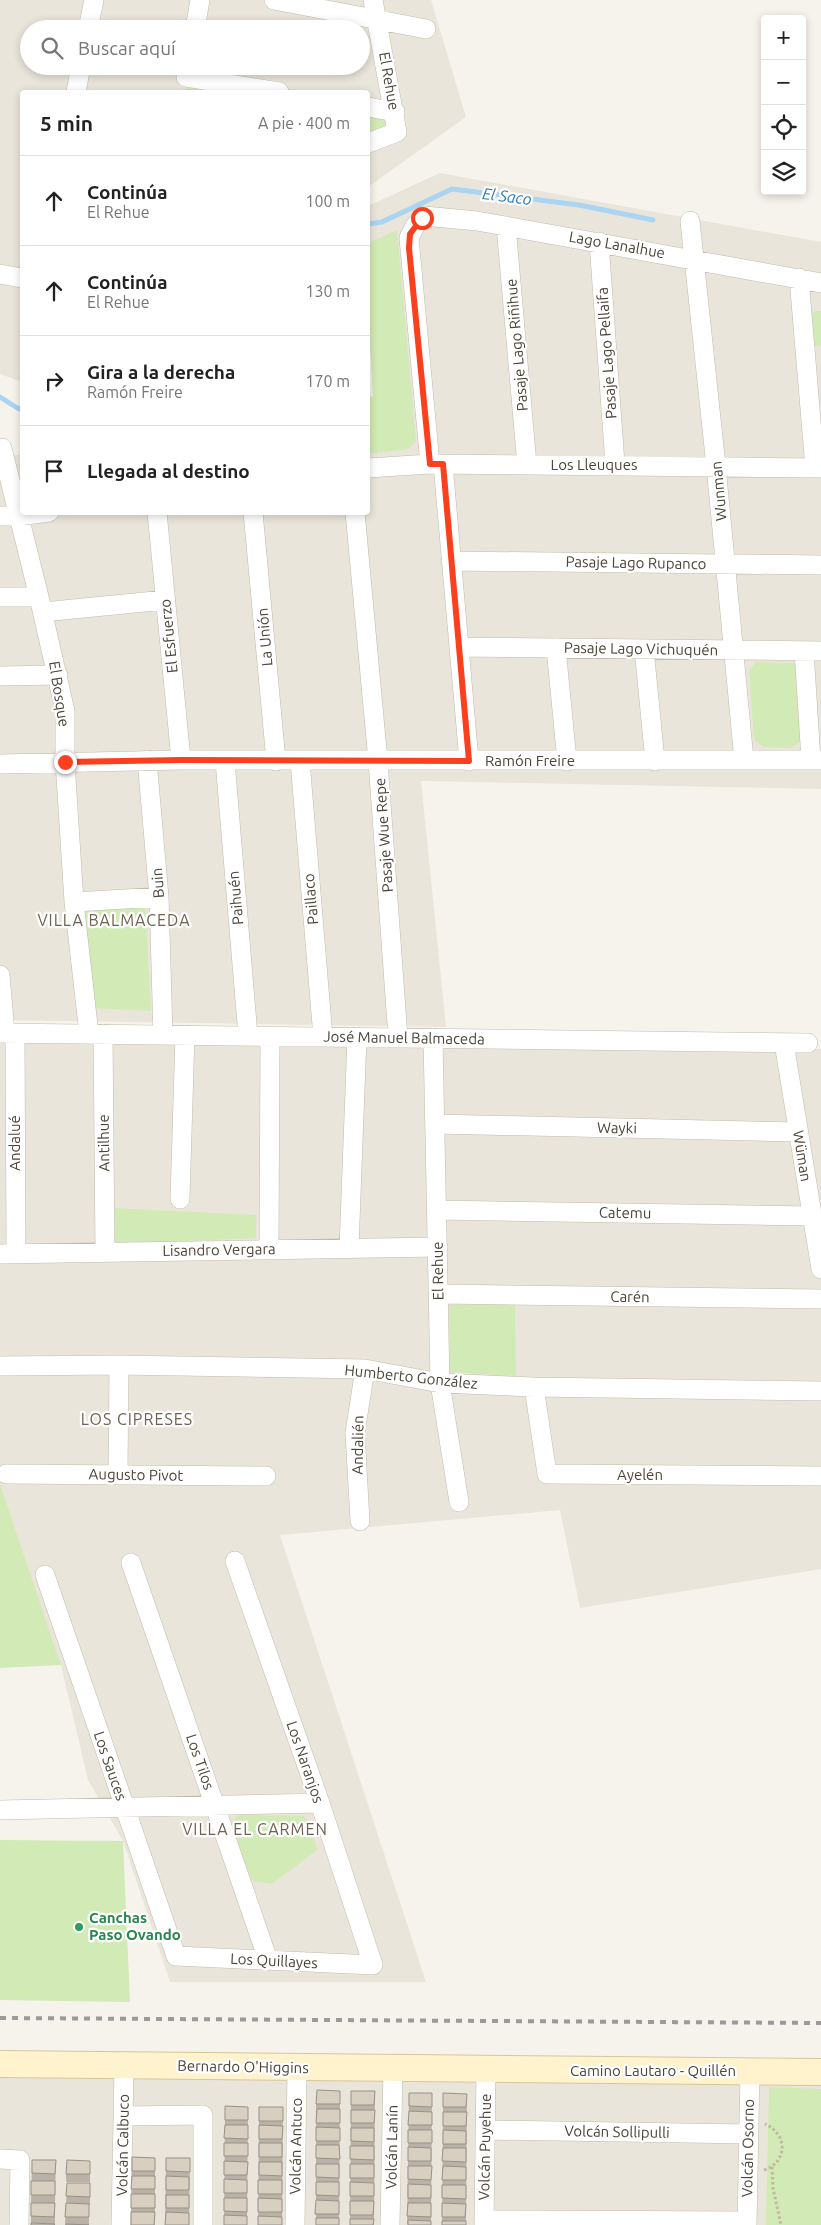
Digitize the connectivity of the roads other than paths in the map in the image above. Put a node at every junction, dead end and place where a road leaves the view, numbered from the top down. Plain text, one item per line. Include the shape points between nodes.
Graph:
1 (94, 0) edge
2 (200, 0) edge
3 (274, 0) edge
4 (373, 0) edge
5 (90, 20) edge
6 (196, 20) edge
7 (378, 20) junction
8 (426, 29) dead end
9 (79, 75) edge
10 (185, 78) edge
11 (76, 90) edge
12 (266, 90) edge
13 (370, 108) edge
14 (395, 112) junction
15 (370, 142) edge
16 (690, 221) dead end
17 (506, 226) junction
18 (599, 242) junction
19 (694, 258) junction
20 (0, 274) edge
21 (20, 278) edge
22 (799, 278) junction
23 (821, 282) edge
24 (2, 448) dead end
25 (436, 464) junction
26 (615, 464) junction
27 (527, 465) junction
28 (716, 466) junction
29 (370, 468) edge
30 (818, 468) edge
31 (157, 515) edge
32 (253, 515) edge
33 (355, 515) edge
34 (9, 516) edge
35 (451, 561) junction
36 (726, 564) junction
37 (821, 565) edge
38 (0, 597) edge
39 (166, 600) junction
40 (41, 604) junction
41 (460, 648) junction
42 (556, 648) junction
43 (644, 649) junction
44 (733, 650) junction
45 (812, 651) edge
46 (58, 675) junction
47 (0, 676) edge
48 (147, 760) junction
49 (181, 760) junction
50 (655, 760) junction
51 (744, 760) junction
52 (816, 760) edge
53 (225, 761) junction
54 (276, 761) junction
55 (300, 761) junction
56 (469, 761) junction
57 (566, 761) junction
58 (65, 762) junction
59 (378, 762) junction
60 (0, 764) edge
61 (159, 896) junction
62 (74, 902) junction
63 (0, 975) edge
64 (6, 1033) edge
65 (96, 1034) junction
66 (163, 1035) junction
67 (185, 1035) junction
68 (248, 1036) junction
69 (270, 1036) junction
70 (323, 1037) junction
71 (357, 1037) junction
72 (398, 1038) junction
73 (433, 1038) junction
74 (784, 1043) junction
75 (808, 1043) dead end
76 (435, 1124) junction
77 (798, 1132) junction
78 (180, 1199) dead end
79 (437, 1210) junction
80 (812, 1216) junction
81 (438, 1247) junction
82 (349, 1248) junction
83 (268, 1249) junction
84 (105, 1252) junction
85 (8, 1254) edge
86 (821, 1269) edge
87 (439, 1294) junction
88 (821, 1299) edge
89 (119, 1365) junction
90 (0, 1366) edge
91 (365, 1369) junction
92 (440, 1383) junction
93 (534, 1387) junction
94 (821, 1391) edge
95 (6, 1474) dead end
96 (118, 1474) junction
97 (266, 1476) dead end
98 (821, 1476) edge
99 (459, 1502) dead end
100 (360, 1521) dead end
101 (235, 1560) dead end
102 (132, 1563) dead end
103 (45, 1576) dead end
104 (320, 1803) junction
105 (124, 1806) junction
106 (215, 1806) junction
107 (0, 1810) edge
108 (176, 1956) joint
109 (268, 1960) junction
110 (373, 1965) joint
111 (0, 2064) edge
112 (124, 2066) junction
113 (297, 2067) junction
114 (393, 2068) junction
115 (486, 2069) junction
116 (750, 2072) junction
117 (821, 2072) edge
118 (123, 2116) junction
119 (754, 2127) junction
120 (485, 2130) junction
121 (0, 2159) edge
122 (484, 2223) edge
123 (747, 2223) edge
124 (18, 2225) edge
125 (121, 2225) edge
126 (202, 2225) edge
127 (295, 2225) edge
128 (390, 2225) edge

1 - 5 street
2 - 6 street
3 - 7 street
4 - 7 street, El Rehue
7 - 8 street
7 - 14 street, El Rehue
9 - 11 street
10 - 12 street
13 - 14 street
14 - 15 street, El Rehue via 397,132
16 - 19 street, Wunman
17 - 18 street, Lago Lanalhue
17 - 25 street, Lago Lanalhue via 426,216 415,226 409,238
17 - 27 street, Pasaje Lago Riñihue
18 - 19 street, Lago Lanalhue
18 - 26 street, Pasaje Lago Pellaifa
19 - 22 street, Lago Lanalhue
19 - 28 street, Wunman
20 - 21 street
22 - 23 street, Lago Lanalhue
22 - 30 street
24 - 34 street, El Bosque
25 - 27 street, Los Lleuques
25 - 29 street, Los Lleuques
25 - 35 street
26 - 27 street, Los Lleuques
26 - 28 street, Los Lleuques
28 - 30 street, Los Lleuques
28 - 36 street, Wunman
31 - 39 street, El Esfuerzo
32 - 54 street, La Unión
33 - 59 street, Pasaje Wue Repe
34 - 40 street, El Bosque
35 - 36 street, Pasaje Lago Rupanco
35 - 41 street
36 - 37 street, Pasaje Lago Rupanco
36 - 44 street, Wunman
38 - 40 street
39 - 40 street
39 - 49 street, El Esfuerzo
40 - 46 street, El Bosque
41 - 42 street, Pasaje Lago Vichuquén
41 - 56 street
42 - 43 street, Pasaje Lago Vichuquén
42 - 57 street
43 - 44 street, Pasaje Lago Vichuquén
43 - 50 street
44 - 45 street, Pasaje Lago Vichuquén
44 - 51 street, Wunman
45 - 52 street
46 - 47 street
46 - 58 street, El Bosque via 65,711
48 - 49 street, Ramón Freire
48 - 58 street, Ramón Freire
48 - 61 street, Buin
49 - 53 street, Ramón Freire
50 - 51 street, Ramón Freire
50 - 57 street, Ramón Freire
51 - 52 street, Ramón Freire
53 - 54 street, Ramón Freire
53 - 68 street, Paihuén
54 - 55 street, Ramón Freire
55 - 59 street, Ramón Freire
55 - 70 street, Paillaco
56 - 57 street, Ramón Freire
56 - 59 street, Ramón Freire
58 - 60 street, Ramón Freire
58 - 62 street, El Bosque
59 - 72 street, Pasaje Wue Repe
61 - 62 street
61 - 66 street, Buin
62 - 65 street, El Bosque
63 - 64 street, Andalué
64 - 65 street, José Manuel Balmaceda
64 - 85 street, Andalué
65 - 66 street, José Manuel Balmaceda
65 - 84 street, Antilhue
66 - 67 street, José Manuel Balmaceda
67 - 68 street, José Manuel Balmaceda
67 - 78 street
68 - 69 street, José Manuel Balmaceda
69 - 70 street, José Manuel Balmaceda
69 - 83 street
70 - 71 street, José Manuel Balmaceda
71 - 72 street, José Manuel Balmaceda
71 - 82 street
72 - 73 street, José Manuel Balmaceda
73 - 74 street, José Manuel Balmaceda
73 - 76 street, El Rehue
74 - 75 street, José Manuel Balmaceda
74 - 77 street, Wüman
76 - 77 street, Wayki
76 - 79 street, El Rehue
77 - 80 street, Wüman
79 - 80 street, Catemu
79 - 81 street, El Rehue
80 - 86 street, Wüman
81 - 82 street, Lisandro Vergara
81 - 87 street, El Rehue
82 - 83 street, Lisandro Vergara
83 - 84 street, Lisandro Vergara
84 - 85 street, Lisandro Vergara
87 - 88 street, Carén
87 - 92 street, El Rehue
89 - 90 street, Humberto González
89 - 91 street, Humberto González
89 - 96 street
91 - 92 street, Humberto González
91 - 100 street, Andalién via 355,1433
92 - 93 street, Humberto González
92 - 99 street, El Rehue
93 - 94 street, Humberto González
93 - 98 street, Ayelén via 547,1474
95 - 96 street, Augusto Pivot
96 - 97 street, Augusto Pivot
101 - 104 street, Los Naranjos
102 - 106 street, Los Tilos
103 - 105 street, Los Sauces
104 - 106 street
104 - 110 street, Los Naranjos
105 - 106 street
105 - 107 street
105 - 108 street, Los Sauces
106 - 109 street, Los Tilos
108 - 109 street, Los Quillayes
109 - 110 street, Los Quillayes
111 - 112 main road, Bernardo O'Higgins
112 - 113 main road, Bernardo O'Higgins
112 - 118 street, Volcán Calbuco
113 - 114 main road, Bernardo O'Higgins
113 - 127 street, Volcán Antuco
114 - 115 main road, Bernardo O'Higgins
114 - 128 street, Volcán Lanín
115 - 116 main road, Camino Lautaro - Quillén
115 - 120 street, Volcán Puyehue
116 - 117 main road, Camino Lautaro - Quillén
116 - 119 street, Volcán Osorno
118 - 125 street, Volcán Calbuco
118 - 126 street via 203,2116
119 - 120 street, Volcán Sollipulli
119 - 123 street, Volcán Osorno
120 - 122 street, Volcán Puyehue
121 - 124 street via 20,2160
122 - 123 street

